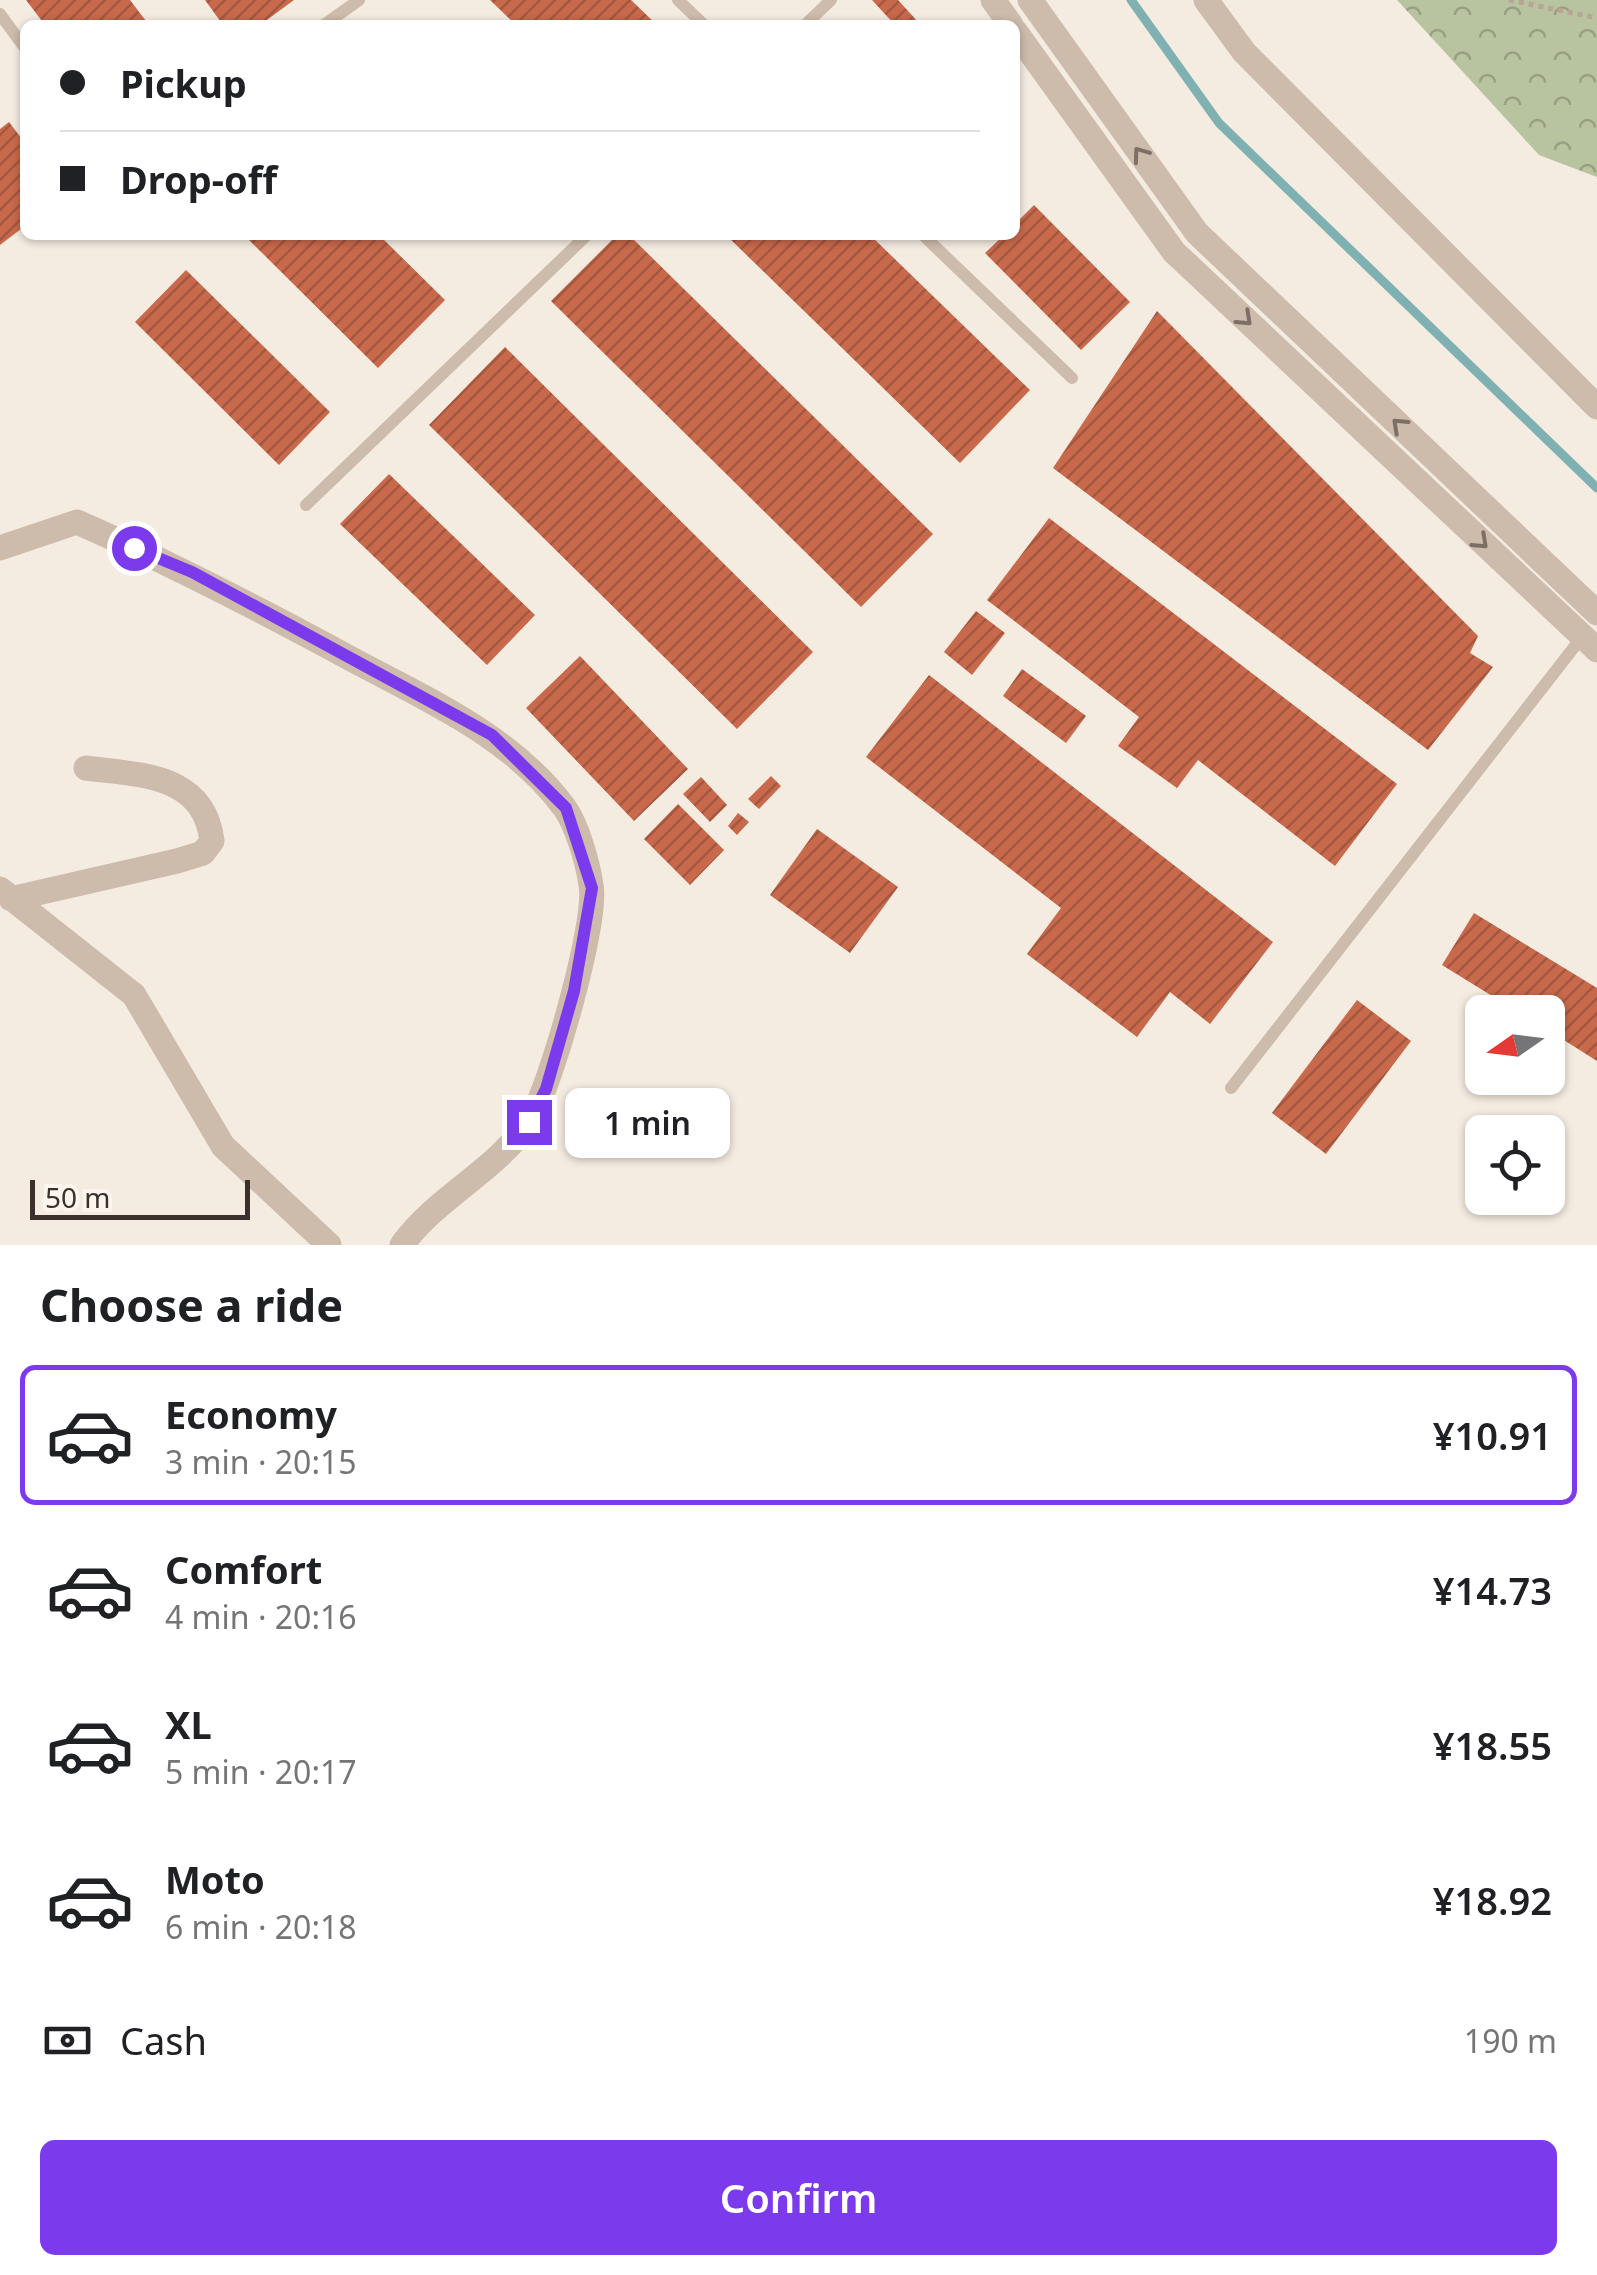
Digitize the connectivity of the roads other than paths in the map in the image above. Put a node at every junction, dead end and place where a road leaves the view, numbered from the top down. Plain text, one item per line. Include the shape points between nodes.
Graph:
1 (359, 0) edge
2 (678, 0) edge
3 (831, 0) edge
4 (1030, 0) edge
5 (1206, 0) edge
6 (0, 14) edge
7 (331, 20) edge
8 (699, 20) edge
9 (810, 20) edge
10 (1020, 38) edge
11 (20, 41) edge
12 (581, 240) edge
13 (929, 240) edge
14 (1072, 378) dead end
15 (1597, 406) edge
16 (306, 505) dead end
17 (0, 548) edge
18 (1597, 613) edge
19 (1590, 644) edge
20 (86, 768) dead end
21 (5, 894) edge
22 (1231, 1088) dead end
23 (329, 1245) edge
24 (402, 1245) edge

1 - 7 lane
2 - 8 lane
3 - 9 lane
18 -> 4 street via 1196,233
5 - 15 street via 1244,52
6 - 11 lane
10 -> 19 street via 1174,252
12 - 16 lane
13 - 14 lane
17 - 24 street via 78,522 192,572 492,735 566,808 592,888 574,991 546,1089 529,1122
19 - 22 lane
20 - 21 street via 186,788 210,818 212,841 203,853 177,861
21 - 23 street via 134,995 223,1146

